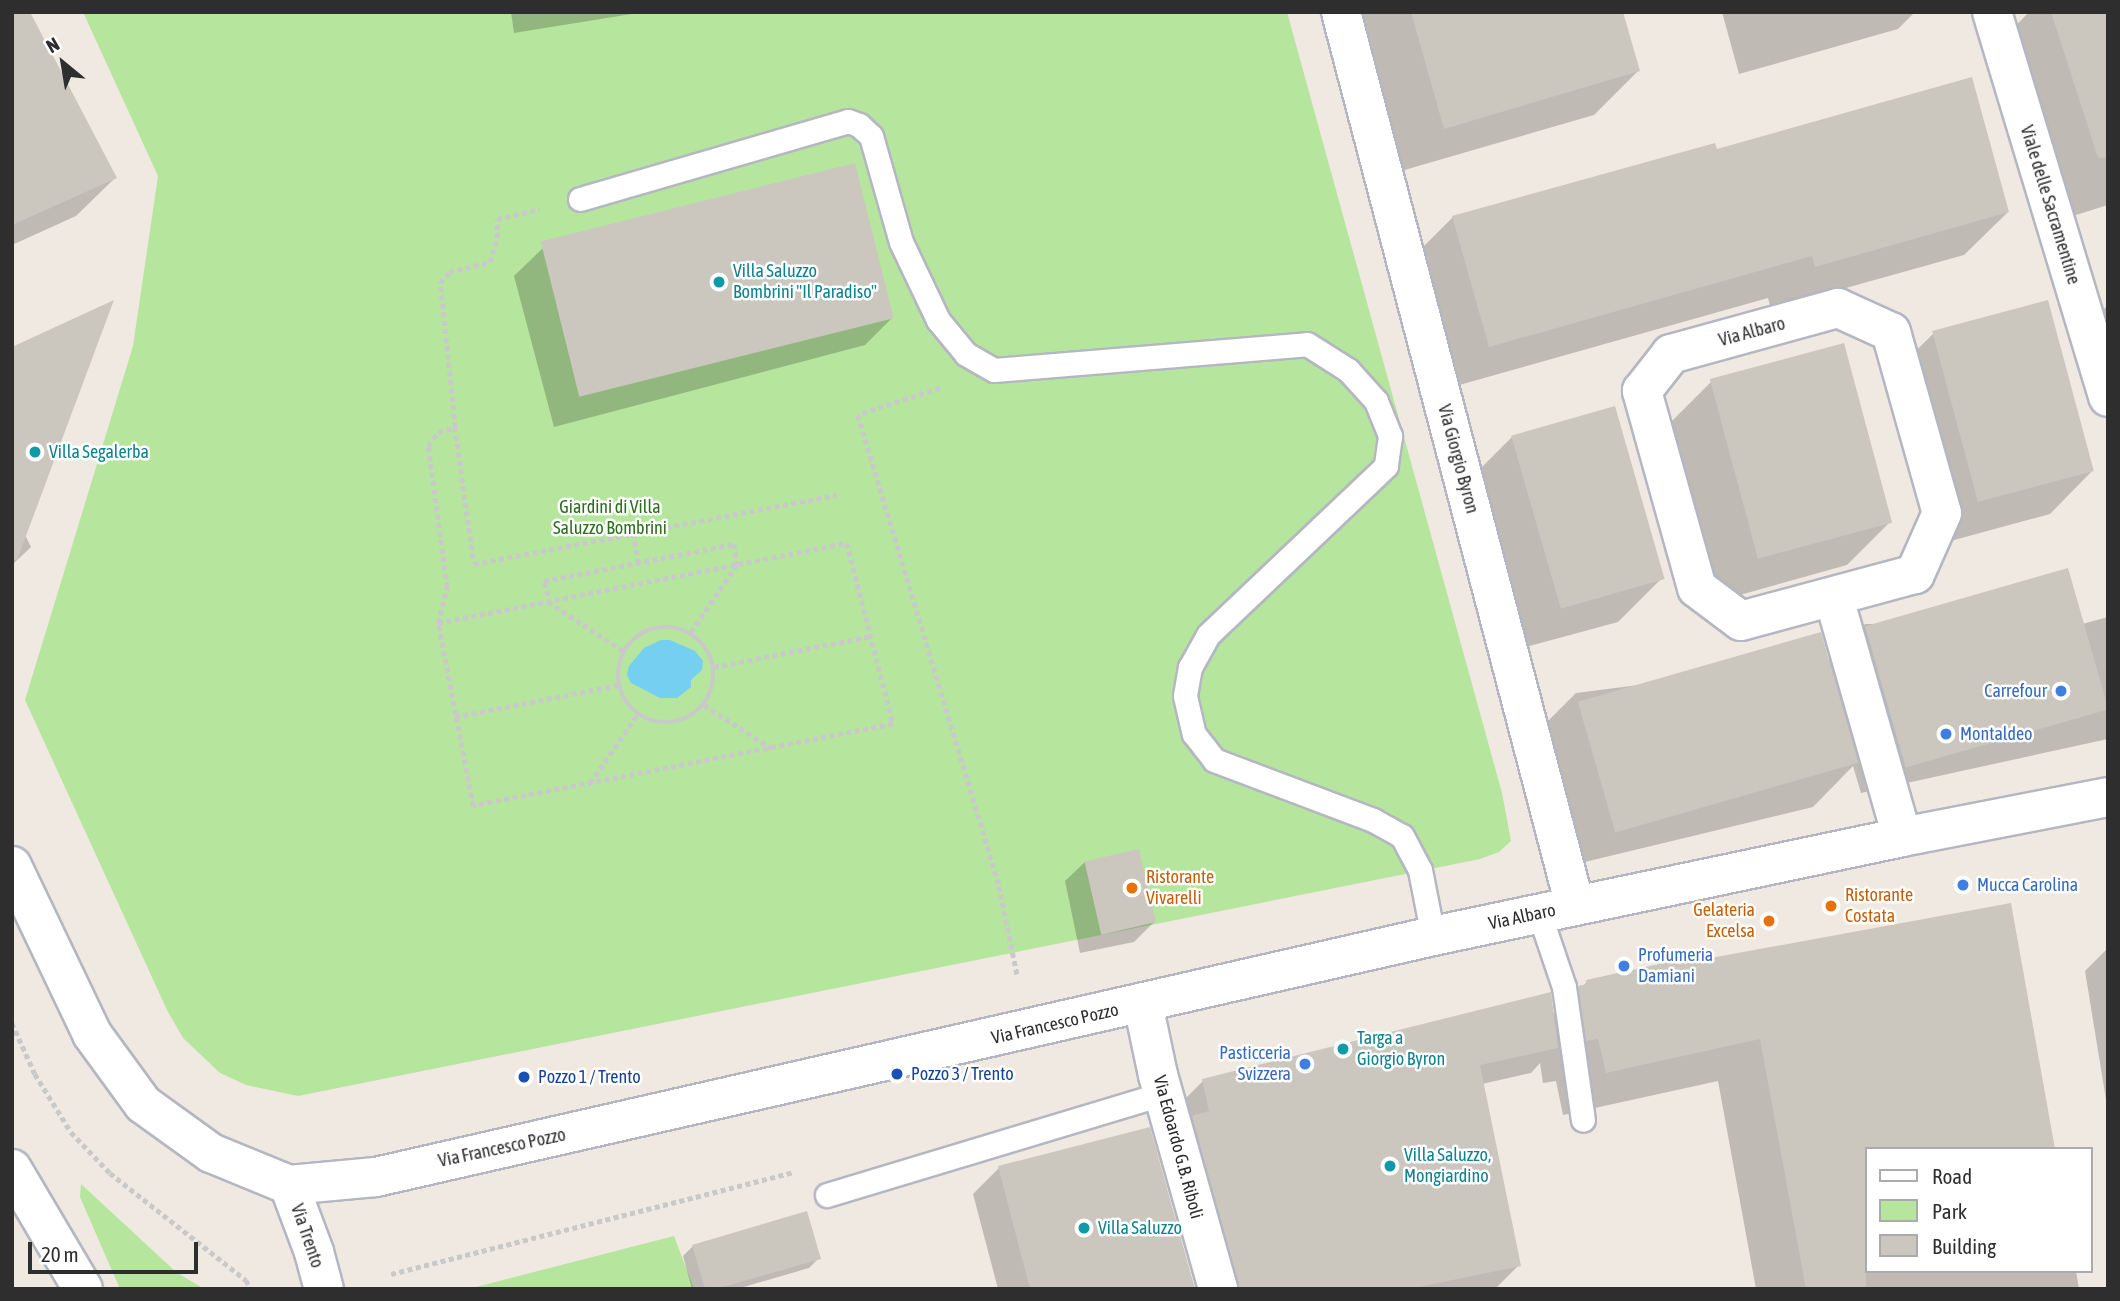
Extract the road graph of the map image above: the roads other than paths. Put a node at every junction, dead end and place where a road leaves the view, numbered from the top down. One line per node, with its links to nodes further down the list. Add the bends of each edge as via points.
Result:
1 (1341, 12): 9 (street, Via Giorgio Byron)
2 (1992, 12): 4 (street, Viale delle Sacramentine)
3 (580, 199): 10 (lane, via 848,121 871,136 901,242 938,320 966,355 994,370 1307,344 1348,370 1376,401 1390,436 1386,466 1208,635 1191,667 1185,696 1194,734 1214,760 1373,820 1402,836 1420,870)
4 (2108, 397)
5 (1835, 598): 5 (street, Via Albaro, via 1741,621 1697,588 1642,391 1671,354 1838,308 1891,332 1942,513 1915,574); 7 (street)
6 (2108, 797): 7 (street, Via Albaro)
7 (1902, 837): 9 (street, Via Albaro)
8 (12, 866): 15 (street, Via Francesco Pozzo, via 92,1034 143,1104 211,1153)
9 (1557, 909): 10 (street, Via Albaro); 13 (lane)
10 (1433, 936): 11 (street, Via Albaro)
11 (1143, 1004): 12 (street, Via Edoardo G.B. Riboli); 15 (street, Via Francesco Pozzo, via 376,1177)
12 (1164, 1093): 16 (lane); 19 (street, Via Edoardo G.B. Riboli)
13 (1584, 1120)
14 (12, 1169): 17 (street)
15 (289, 1185): 18 (street, Via Trento)
16 (827, 1195)
17 (83, 1289)
18 (324, 1289)
19 (1218, 1289)

